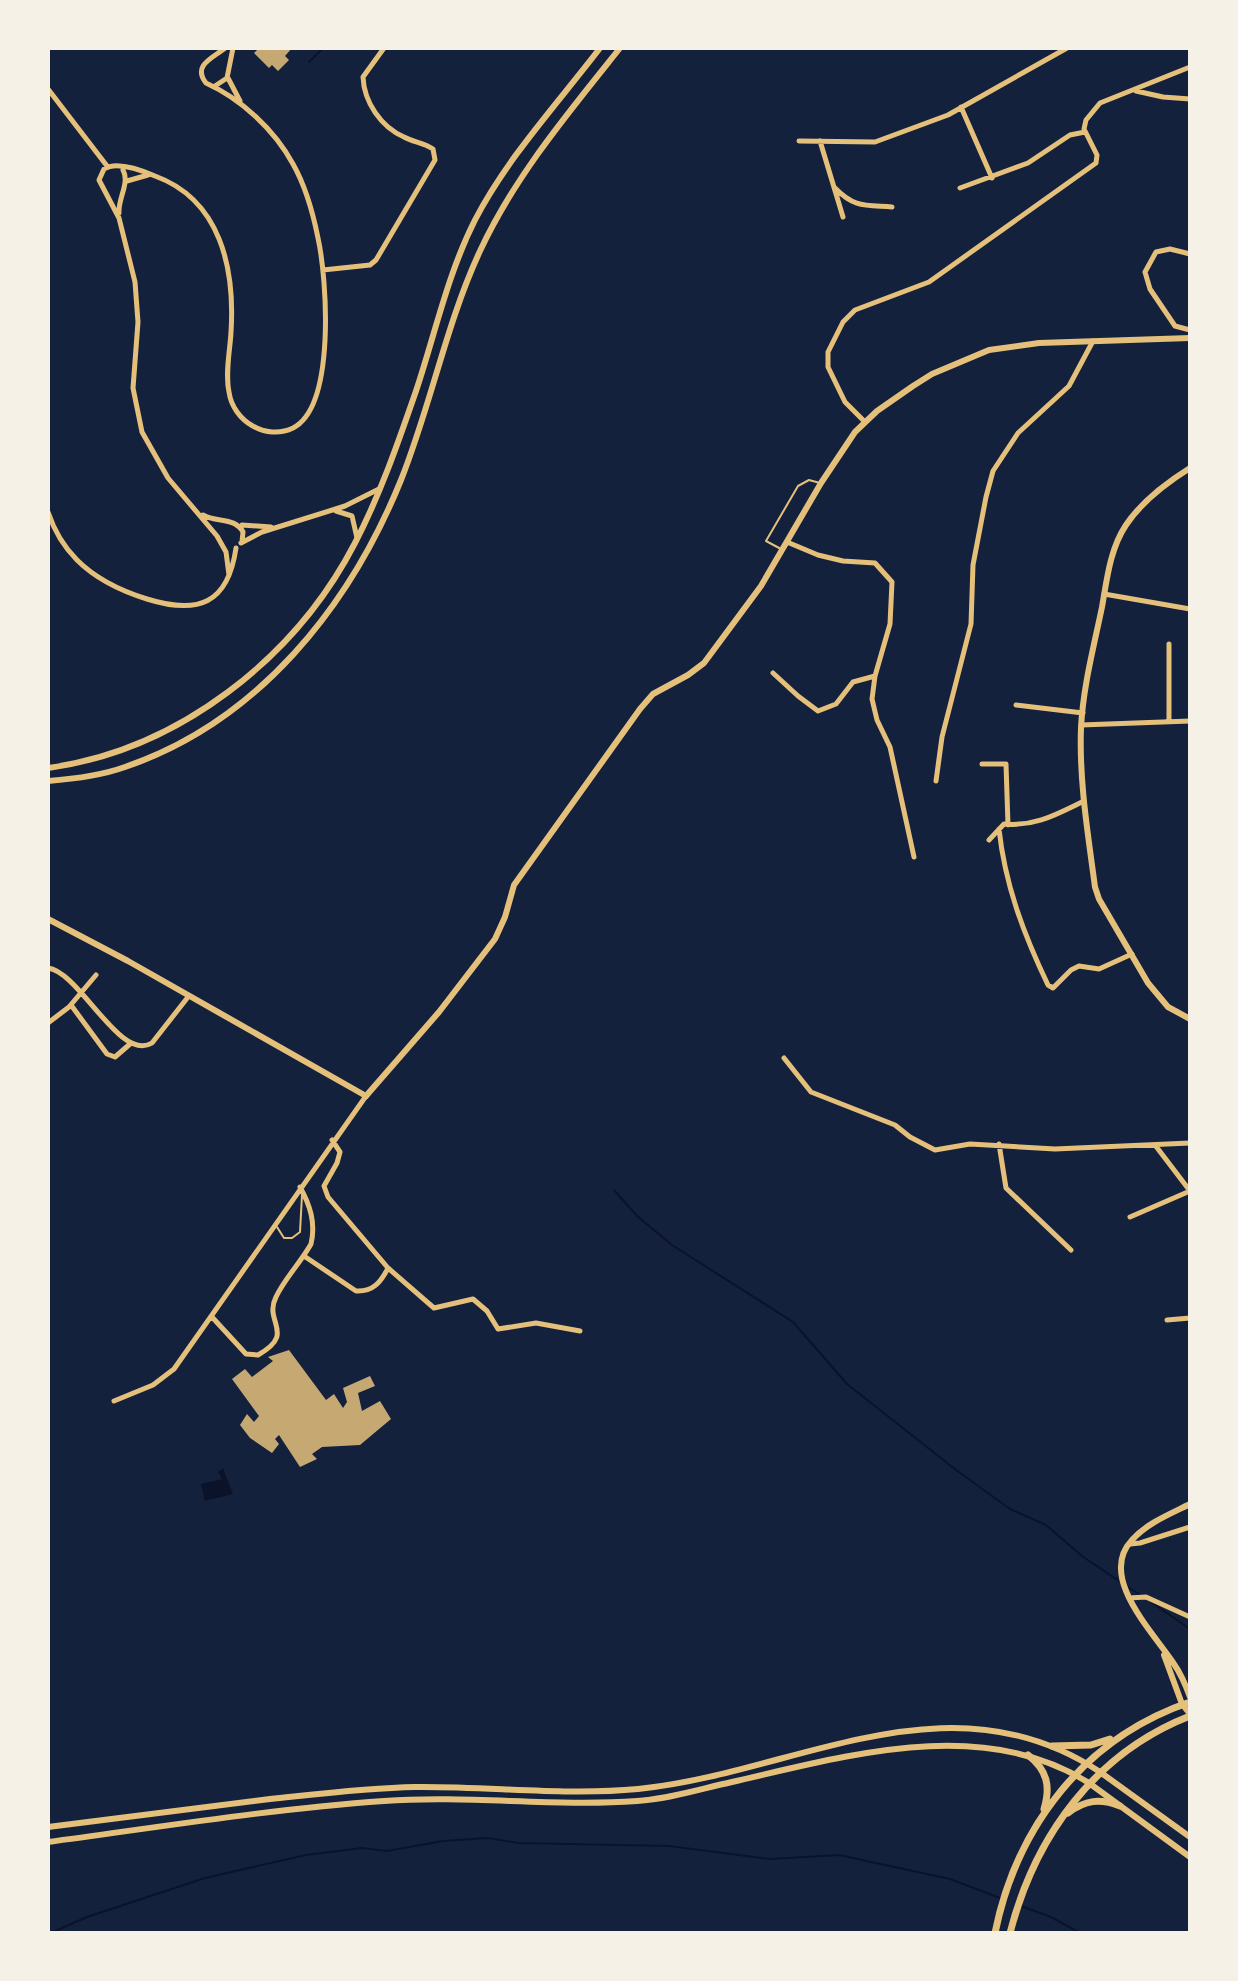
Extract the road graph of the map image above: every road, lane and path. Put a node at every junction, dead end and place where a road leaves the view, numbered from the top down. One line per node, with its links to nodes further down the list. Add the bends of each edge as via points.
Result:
1 (225, 48): 7 (street)
2 (233, 48): 9 (street)
3 (384, 48): 32 (street, via 363,77 369,101 388,129 433,149 435,160 376,260)
4 (600, 48): 39 (main road, via 476,219)
5 (620, 48): 65 (main road, via 535,155 495,221 462,298 395,493 350,580 318,627 259,688 177,744 124,767)
6 (1067, 48): 16 (street)
7 (213, 58): 9 (street); 11 (street, via 201,73)
8 (1190, 67): 13 (street)
9 (228, 68): 10 (street)
10 (227, 76): 11 (street); 15 (street)
11 (214, 86): 15 (street)
12 (48, 89): 20 (street)
13 (1134, 90): 14 (street); 17 (street, via 1100,103 1086,120)
14 (1190, 99)
15 (243, 105): 32 (street, via 279,142 296,169 315,222)
16 (961, 107): 19 (street, via 875,142); 23 (street)
17 (1085, 132): 23 (street); 36 (street, via 1096,163 929,282 855,310 843,322 828,352 828,367 845,402)
18 (799, 141): 19 (street)
19 (820, 141): 25 (street)
20 (107, 166): 21 (street); 27 (street, via 99,180)
21 (122, 169): 22 (street); 24 (street)
22 (153, 175): 24 (street); 32 (street, via 195,199 224,247 231,284 229,393 234,408 254,427 280,432 304,420 313,408 323,353)
23 (992, 178): 26 (street)
24 (125, 184): 27 (street, via 114,192); 30 (street)
25 (834, 187): 28 (street, via 849,202); 29 (street)
26 (960, 188)
27 (106, 190): 30 (street)
28 (892, 207)
29 (843, 217)
30 (119, 218): 40 (street, via 138,306 133,383 137,417 157,462)
31 (1190, 254): 33 (street, via 1156,252 1145,272 1175,326)
32 (323, 270)
33 (1190, 330)
34 (1190, 338): 35 (main road)
35 (1093, 341): 36 (main road, via 989,350 932,374); 66 (street, via 1069,386 1018,433 993,471 973,565 971,624)
36 (865, 422): 38 (main road)
37 (1190, 468): 53 (main road, via 1157,491 1126,525 1117,540)
38 (821, 483): 48 (main road); 51 (lane, via 800,483 766,541)
39 (379, 489): 41 (street); 47 (main road)
40 (195, 510): 43 (street); 46 (street)
41 (331, 511): 45 (street); 47 (street, via 352,516)
42 (48, 512): 52 (street, via 79,563 101,580 143,598 195,606 212,598)
43 (224, 523): 44 (street); 46 (street)
44 (239, 525): 45 (street); 49 (street, via 244,536)
45 (280, 526): 49 (street)
46 (217, 536): 50 (street)
47 (357, 538): 64 (main road, via 313,608 257,669 230,690 141,742)
48 (787, 542): 51 (main road); 57 (street, via 843,561 875,563 892,582 890,624)
49 (238, 545): 50 (street); 52 (street)
50 (223, 547): 52 (street)
51 (782, 550): 83 (main road, via 704,663 653,694 621,733 514,885 495,939)
52 (229, 575)
53 (1104, 594): 54 (street); 59 (main road)
54 (1190, 609)
55 (1169, 644): 60 (street)
56 (773, 673): 57 (street, via 818,711 836,704 853,682)
57 (875, 676): 71 (street, via 872,699 890,747)
58 (1016, 705): 59 (street)
59 (1083, 713): 62 (main road)
60 (1169, 721): 61 (street); 62 (street)
61 (1190, 721)
62 (1081, 725): 67 (main road)
63 (982, 764): 68 (street, via 1006,764)
64 (48, 768)
65 (48, 781)
66 (936, 781)
67 (1084, 801): 68 (street, via 1047,820); 73 (main road, via 1095,887)
68 (1008, 825): 69 (street)
69 (999, 829): 70 (street); 73 (street, via 1009,890 1048,985 1053,988 1079,966 1099,969)
70 (989, 840)
71 (914, 857)
72 (48, 919): 77 (main road)
73 (1132, 954): 79 (main road, via 1168,1007)
74 (48, 968): 76 (street)
75 (96, 975): 76 (street)
76 (81, 993): 78 (street); 81 (street)
77 (188, 997): 81 (street, via 152,1043); 83 (main road)
78 (71, 1005): 80 (street); 81 (street, via 107,1054 115,1057)
79 (1190, 1019)
80 (48, 1023)
81 (130, 1044)
82 (784, 1058): 86 (street, via 811,1092 895,1125 927,1148)
83 (366, 1096): 84 (street)
84 (332, 1140): 88 (street); 94 (street, via 340,1152 324,1186 328,1197)
85 (1190, 1143): 87 (street)
86 (999, 1144): 87 (street, via 1055,1149); 92 (street, via 1006,1188)
87 (1155, 1145): 89 (street)
88 (301, 1189): 91 (street); 91 (lane, via 303,1225 298,1236 284,1238); 93 (street, via 313,1222)
89 (1190, 1191): 90 (street)
90 (1130, 1217)
91 (276, 1222): 95 (street)
92 (1071, 1250)
93 (304, 1256): 94 (street, via 356,1291 375,1286); 95 (street, via 272,1305 279,1333 268,1350 246,1354)
94 (388, 1268): 98 (street, via 434,1308 473,1299 498,1329 536,1323)
95 (212, 1317): 99 (street, via 165,1377)
96 (1190, 1318): 97 (street)
97 (1167, 1320)
98 (580, 1331)
99 (114, 1401)
100 (1190, 1504): 102 (main road)
101 (1190, 1527): 102 (street)
102 (1128, 1544): 103 (main road, via 1121,1572)
103 (1129, 1598): 104 (street, via 1146,1597); 105 (main road, via 1162,1647)
104 (1190, 1617)
105 (1187, 1701): 106 (main road); 107 (main road)
106 (1190, 1715): 111 (main road, via 1134,1744)
107 (1119, 1735): 108 (main road, via 1091,1745); 110 (main road)
108 (1052, 1746): 110 (main road); 117 (main road, via 987,1729 916,1728 640,1789 371,1789)
109 (1028, 1755): 112 (main road); 115 (main road, via 1047,1779); 119 (main road, via 987,1747 931,1746 828,1761 641,1801 383,1801)
110 (1087, 1763): 111 (main road); 112 (main road)
111 (1100, 1772): 113 (main road); 118 (main road)
112 (1076, 1775): 113 (main road); 115 (main road)
113 (1089, 1783): 114 (main road); 116 (main road)
114 (1120, 1806): 116 (main road, via 1091,1801); 120 (main road)
115 (1041, 1818): 122 (main road, via 1018,1856)
116 (1060, 1819): 121 (main road, via 1037,1858)
117 (48, 1827)
118 (1190, 1837)
119 (48, 1842)
120 (1190, 1857)
121 (1011, 1929)
122 (995, 1933)

